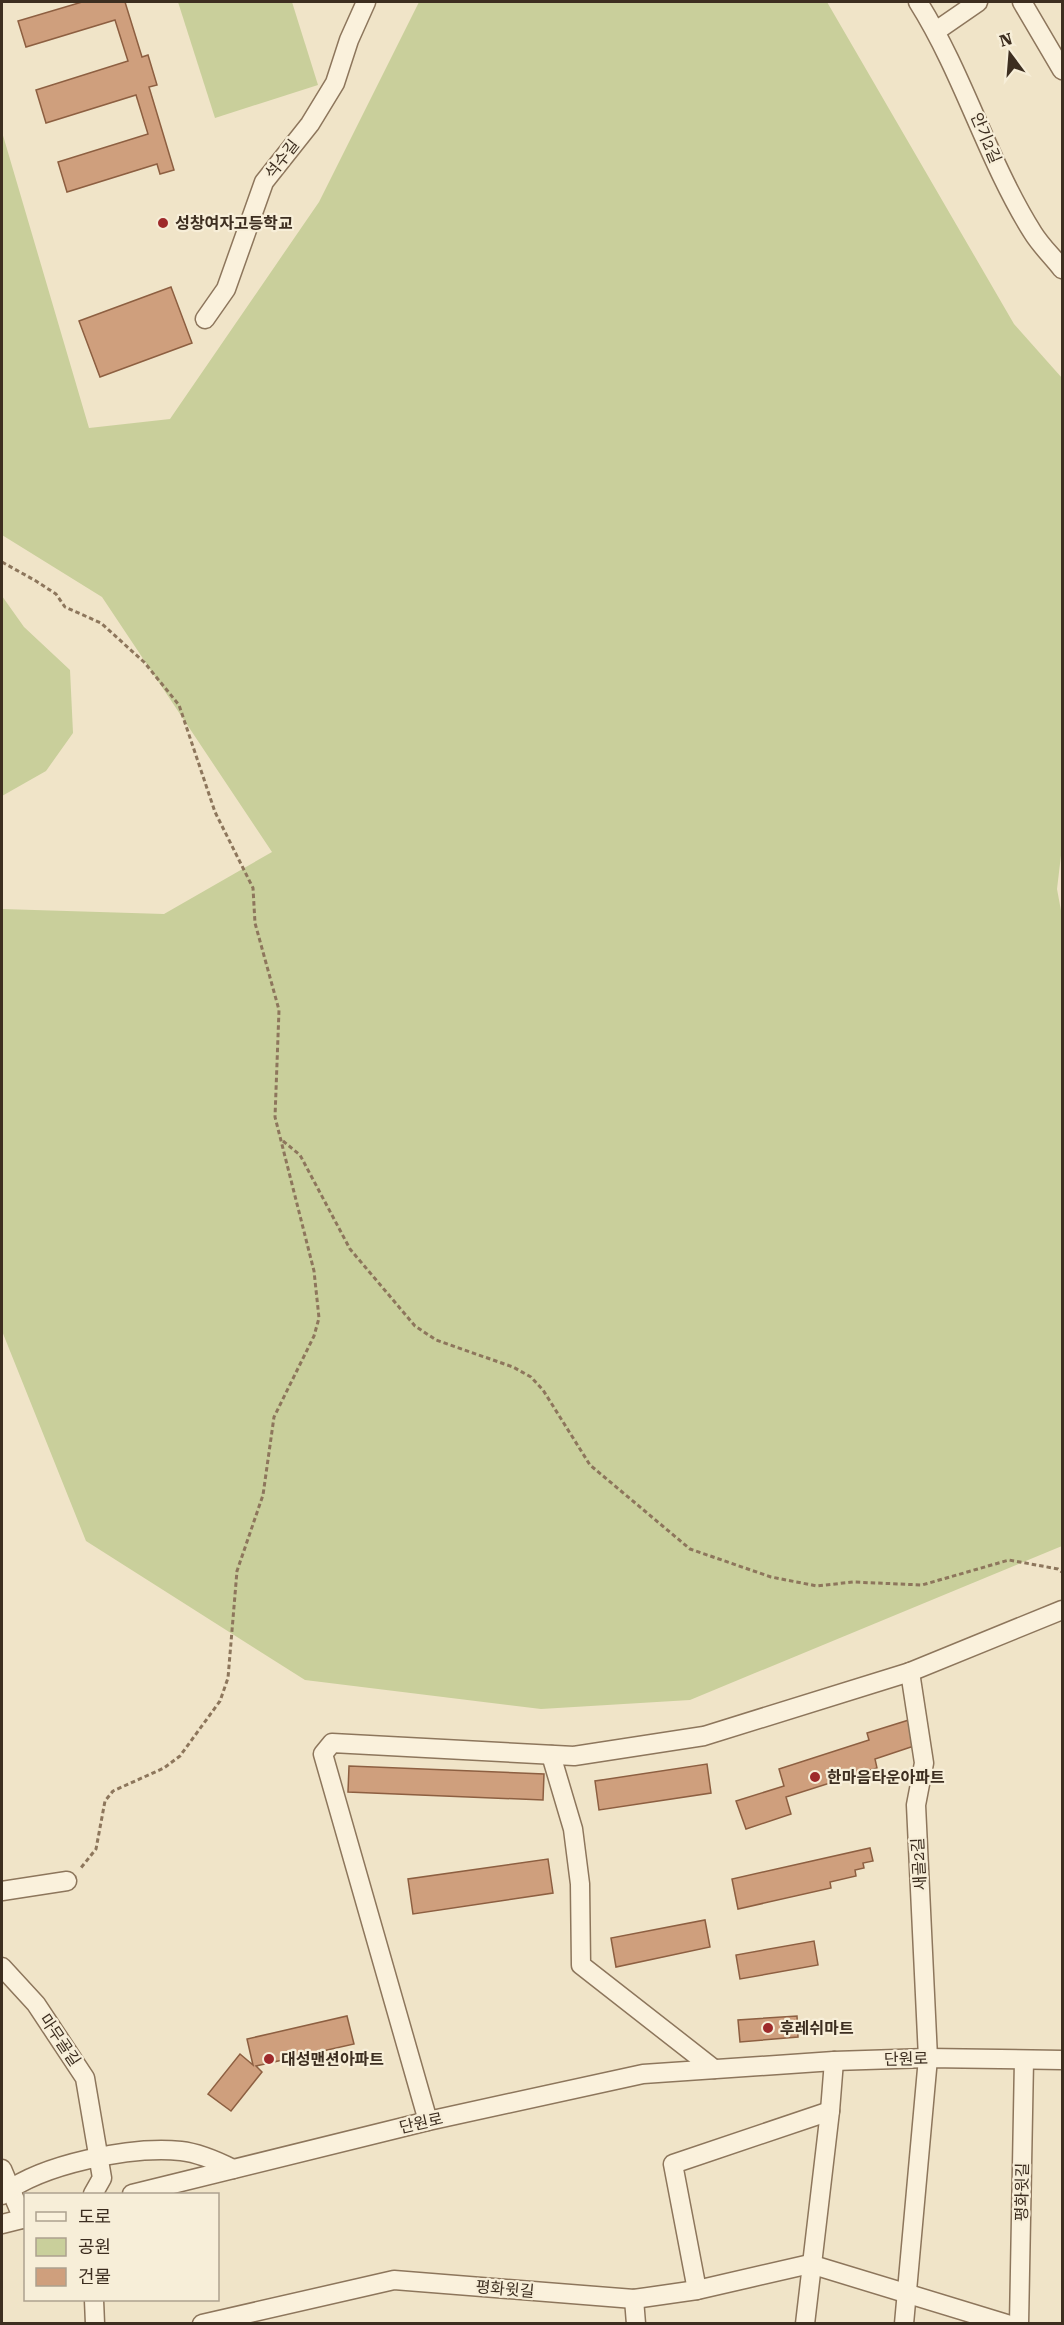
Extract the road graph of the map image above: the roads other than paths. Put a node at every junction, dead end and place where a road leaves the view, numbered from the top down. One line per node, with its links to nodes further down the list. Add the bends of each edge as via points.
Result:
1 (366, 2): 8 (street, 석수길, via 335,83 310,124 264,182 226,289)
2 (918, 2): 5 (street, 안기2길)
3 (978, 2): 5 (street)
4 (1022, 2): 6 (street)
5 (936, 31): 7 (street, 안기2길, via 1005,183 1034,235)
6 (1062, 70)
7 (1062, 268)
8 (205, 319)
9 (1062, 1610): 10 (street)
10 (910, 1672): 11 (street, via 704,1736 574,1756); 15 (street, 새골2길, via 924,1762 916,1805)
11 (551, 1755): 19 (street, via 573,1829 580,1884 581,1965); 21 (street, via 332,1743 323,1754)
12 (67, 1881): 13 (street)
13 (2, 1891)
14 (2, 1966): 22 (street, 마무골길, via 36,2004 85,2078)
15 (928, 2058): 16 (street, 단원로); 18 (street, 단원로); 32 (street)
16 (1024, 2060): 17 (street, 단원로); 41 (street, 평화윗길)
17 (1062, 2060)
18 (834, 2061): 19 (street, 단원로); 20 (street)
19 (714, 2069): 21 (street, 단원로, via 643,2074)
20 (830, 2111): 30 (street); 31 (street, via 674,2164)
21 (428, 2121): 24 (street, 단원로)
22 (99, 2157): 24 (street, via 182,2151); 25 (street, via 38,2174); 26 (street, 마무골길, via 102,2178)
23 (2, 2169): 25 (street)
24 (233, 2169): 27 (street, 단원로)
25 (6, 2191): 28 (street)
26 (94, 2193)
27 (136, 2193)
28 (24, 2219): 29 (street)
29 (2, 2224)
30 (810, 2265): 31 (street, 평화윗길); 32 (street, 평화윗길); 38 (street)
31 (697, 2290): 33 (street, 평화윗길)
32 (906, 2294): 39 (street); 40 (street, 평화윗길)
33 (634, 2299): 36 (street, 평화윗길, via 394,2280); 37 (street)
34 (93, 2301): 35 (street)
35 (96, 2324)
36 (202, 2324)
37 (636, 2324)
38 (805, 2324)
39 (904, 2324)
40 (1007, 2324)
41 (1019, 2324)

